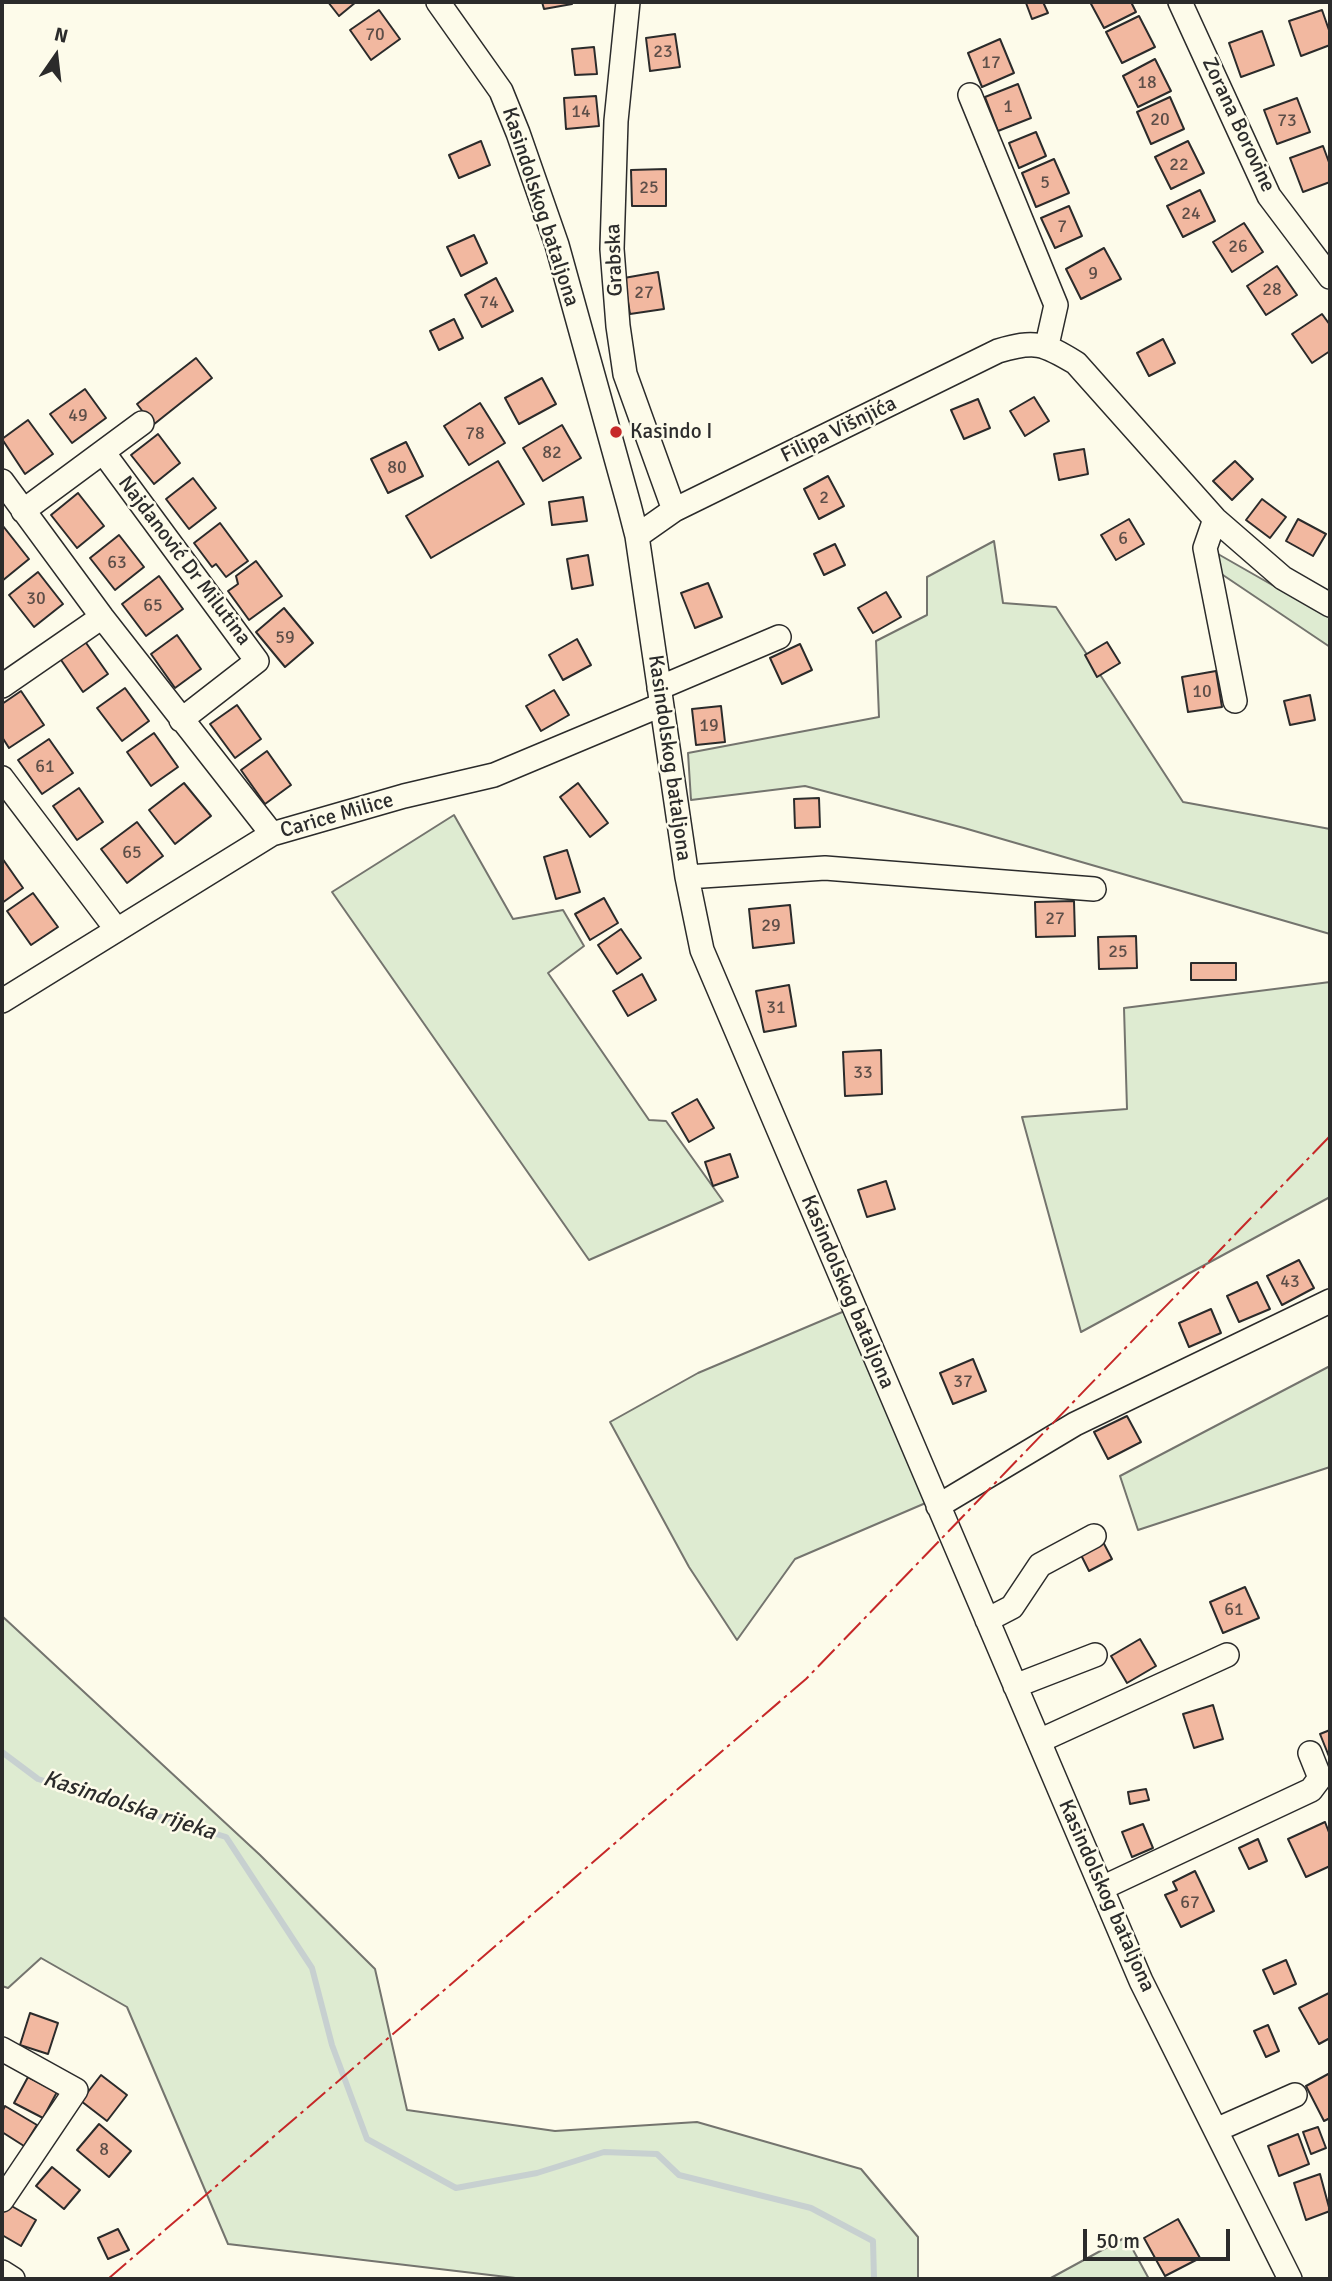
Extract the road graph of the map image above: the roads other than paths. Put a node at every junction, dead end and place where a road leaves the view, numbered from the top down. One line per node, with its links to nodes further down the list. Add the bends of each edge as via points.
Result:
1 (438, 2): 13 (street, Kasindolskog bataljona, via 501,90 518,133 556,245)
2 (628, 2): 10 (street, Grabska, via 616,121 612,248 618,326 625,374)
3 (1180, 2): 5 (street, Zorana Borovine, via 1269,196)
4 (970, 95): 6 (street, via 1056,305)
5 (1330, 276)
6 (1047, 345): 10 (street, Filipa Višnjića, via 1027,343 998,352); 12 (street, via 1076,363)
7 (142, 423): 8 (street)
8 (103, 452): 11 (street); 20 (street, Najdanović Dr Milutina, via 257,661)
9 (2, 481): 11 (street)
10 (674, 510): 13 (street, Filipa Višnjića)
11 (23, 511): 15 (street)
12 (1215, 519): 14 (street, via 1283,578); 19 (street, via 1205,548)
13 (637, 536): 18 (street, Kasindolskog bataljona)
14 (1330, 605)
15 (102, 617): 17 (street); 20 (street)
16 (779, 637): 18 (street, Carice Milice)
17 (2, 686)
18 (660, 696): 22 (street, Carice Milice, via 494,775); 23 (street, Kasindolskog bataljona)
19 (1235, 701)
20 (181, 720): 22 (street)
21 (2, 778): 25 (street)
22 (272, 834): 25 (street, Carice Milice)
23 (687, 877): 24 (street, via 825,868); 28 (street, Kasindolskog bataljona, via 702,950)
24 (1094, 889)
25 (117, 930): 26 (street, Carice Milice)
26 (2, 1000)
27 (1330, 1301): 28 (street, via 1075,1424)
28 (938, 1506): 30 (street, Kasindolskog bataljona)
29 (1094, 1536): 30 (street, via 1040,1566 1012,1607)
30 (987, 1620): 33 (street, Kasindolskog bataljona)
31 (1096, 1655): 33 (street)
32 (1227, 1655): 34 (street)
33 (1015, 1686): 34 (street, Kasindolskog bataljona)
34 (1039, 1741): 36 (street, Kasindolskog bataljona)
35 (1310, 1753): 36 (street, via 1320,1779 1311,1790)
36 (1102, 1888): 39 (street, Kasindolskog bataljona, via 1141,1981)
37 (2, 2049): 40 (street, via 76,2090)
38 (1296, 2095): 39 (street)
39 (1216, 2130): 43 (street, Kasindolskog bataljona)
40 (2, 2200)
41 (2, 2272): 42 (street)
42 (13, 2279)
43 (1290, 2279)

